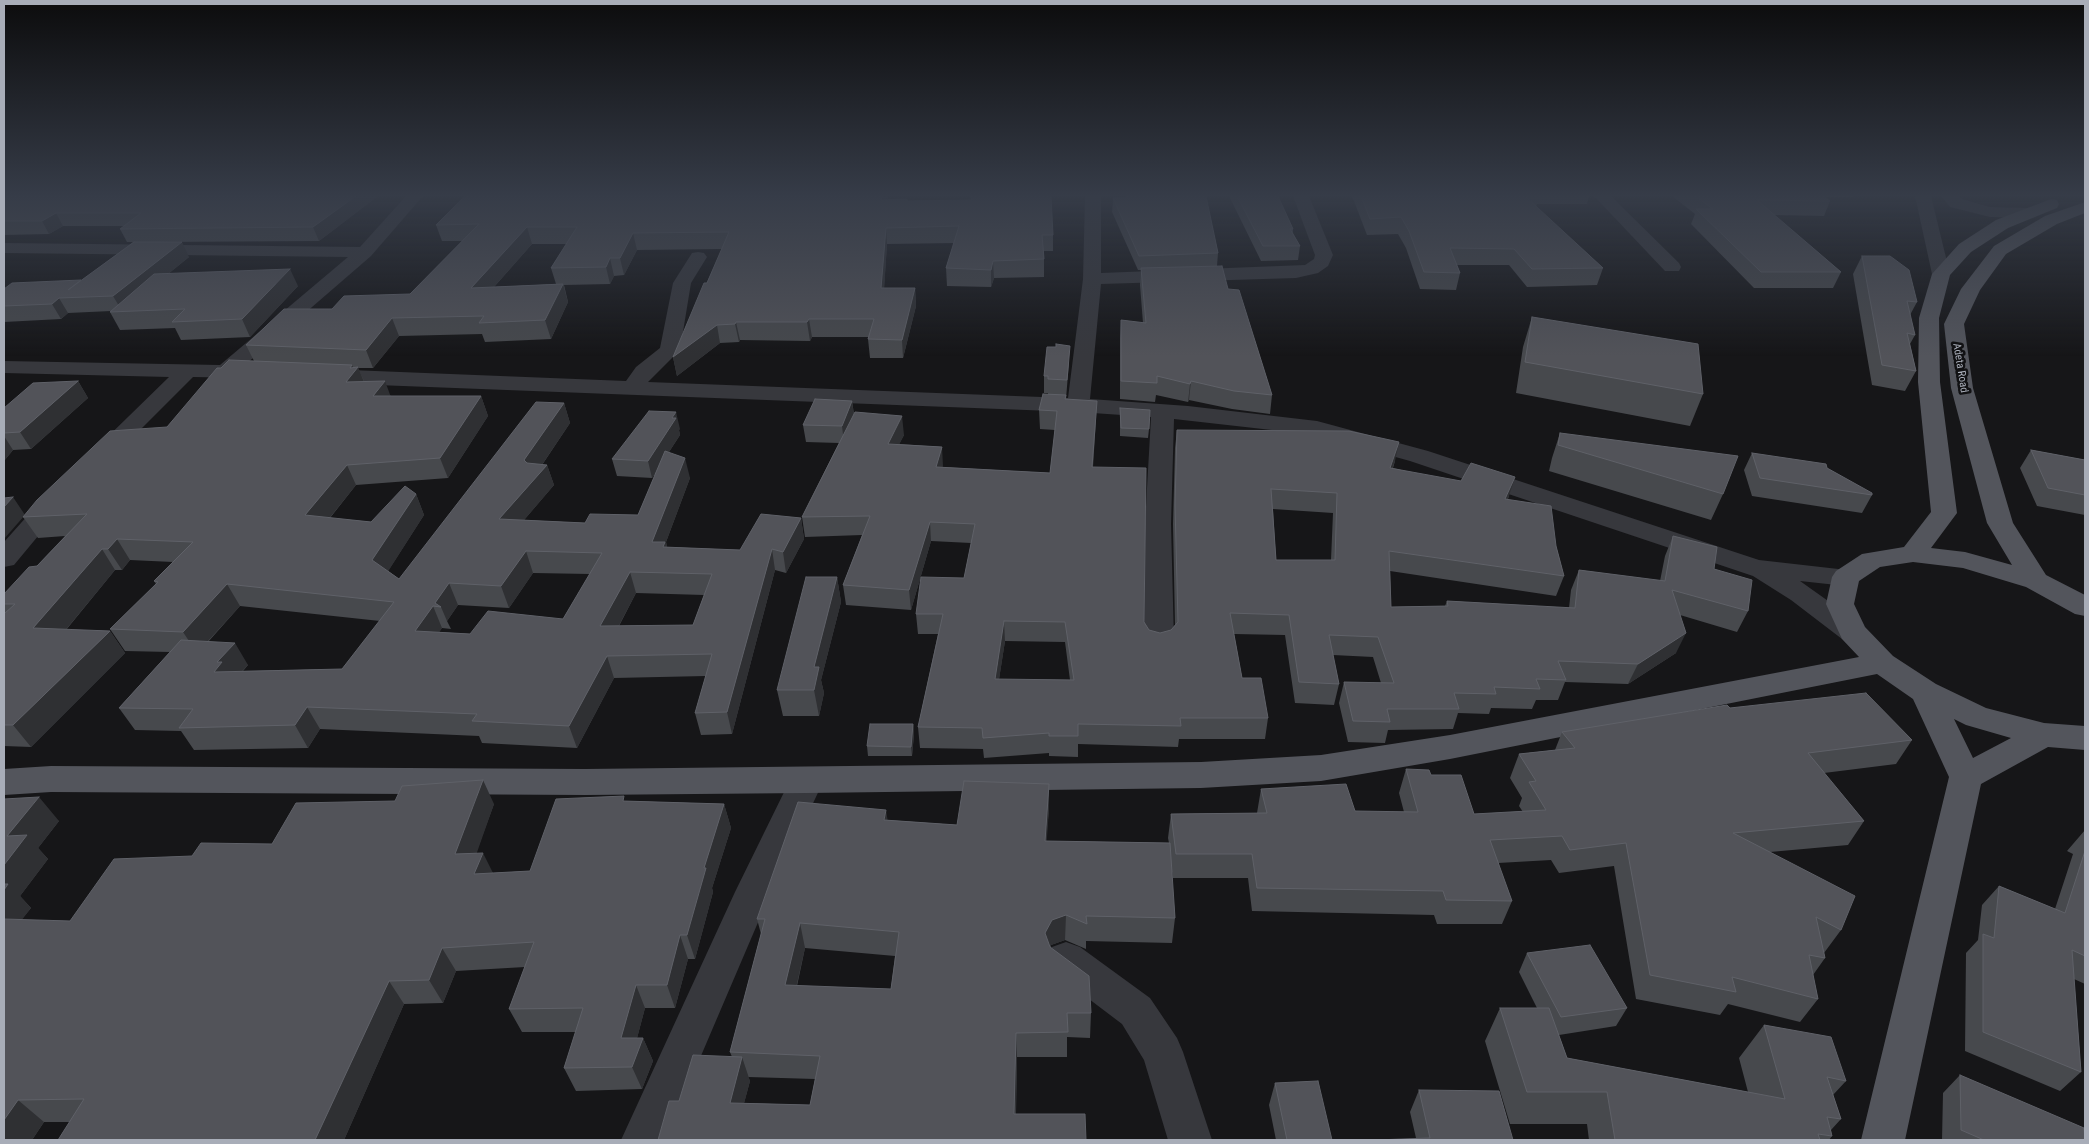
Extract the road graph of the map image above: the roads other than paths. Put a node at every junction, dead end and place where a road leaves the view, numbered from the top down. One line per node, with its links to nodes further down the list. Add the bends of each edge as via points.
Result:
1 (129, 249): 9 (street)
2 (367, 249): 9 (street)
3 (1092, 249): 13 (street)
4 (1322, 249): 13 (street, via 1322,262 1312,269 1296,272)
5 (1655, 249): 11 (street)
6 (1935, 249): 12 (street)
7 (1964, 249): 12 (main road)
8 (2001, 249): 26 (main road, Adeta Road, via 1970,289 1954,324 1962,388 2000,523)
9 (365, 252): 16 (street)
10 (698, 257): 19 (street, via 682,283 670,350 644,372)
11 (1672, 267)
12 (1941, 274): 22 (main road, via 1929,318 1928,382 1944,513)
13 (1092, 279): 20 (street)
14 (4, 367): 15 (street)
15 (189, 370): 16 (street); 23 (street, via 41,514)
16 (226, 371): 17 (street)
17 (275, 373)
18 (304, 374): 19 (street)
19 (632, 388): 20 (street)
20 (1078, 405): 21 (street)
21 (1163, 411): 24 (street, via 1317,428 1419,456); 29 (street, via 1158,524)
22 (1913, 554): 25 (main road, via 1872,560); 26 (main road, via 1965,560)
23 (4, 559)
24 (1756, 568): 25 (street); 28 (street, via 1801,594)
25 (1846, 578): 28 (main road, via 1840,604)
26 (2036, 581): 27 (main road)
27 (2085, 607)
28 (1852, 632): 30 (main road)
29 (1159, 642)
30 (1882, 663): 31 (main road); 35 (main road, via 1450,747 1321,768 1201,775)
31 (1925, 692): 32 (main road, via 1977,717); 34 (main road)
32 (2044, 735): 33 (main road); 34 (main road)
33 (2085, 738)
34 (1966, 777): 40 (main road)
35 (807, 780): 36 (main road, via 51,779); 38 (street, via 753,892)
36 (4, 782)
37 (1066, 958): 39 (street, via 1136,1011 1162,1052)
38 (643, 1140)
39 (1190, 1140)
40 (1883, 1140)

